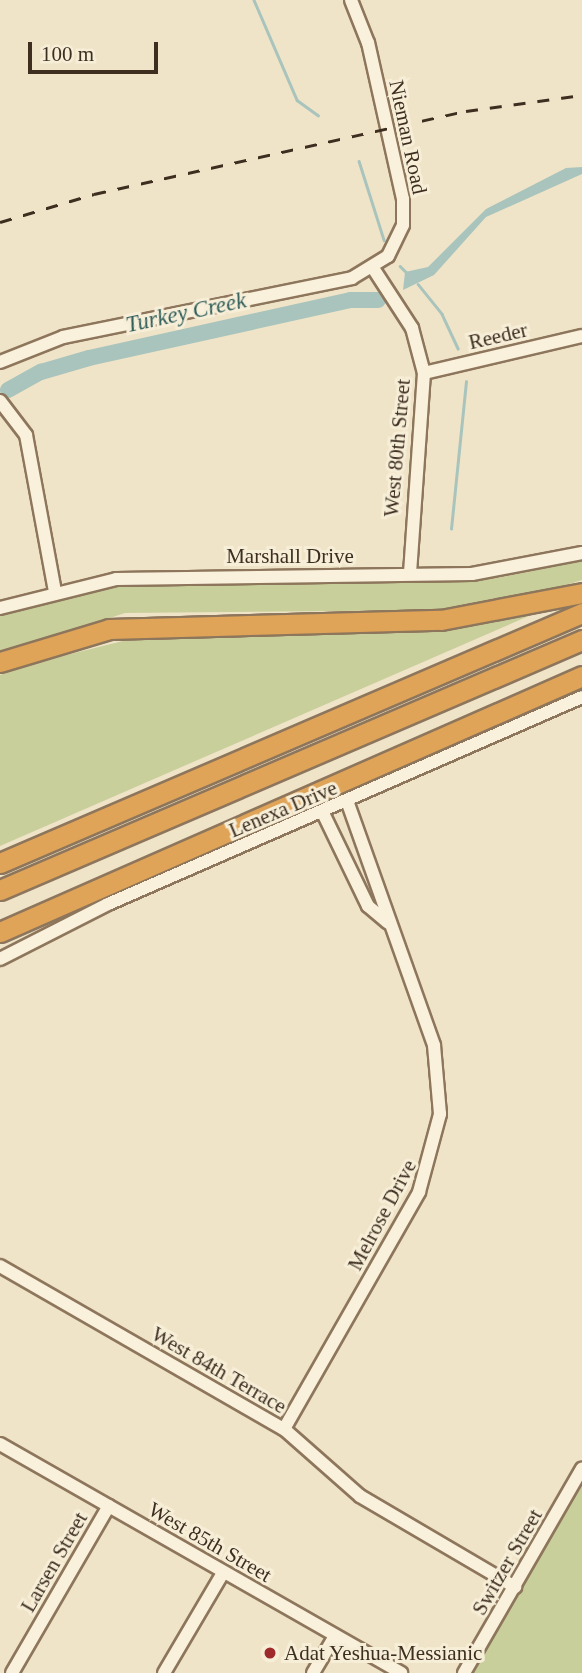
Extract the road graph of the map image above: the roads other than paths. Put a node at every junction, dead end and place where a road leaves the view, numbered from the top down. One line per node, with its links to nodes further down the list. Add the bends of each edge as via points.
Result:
1 (351, 0): 2 (street, Nieman Road, via 368,43 404,211 396,242)
2 (373, 268): 4 (street, Nieman Road, via 352,278 63,337); 5 (street, West 80th Street, via 412,328)
3 (582, 336): 5 (street, Reeder)
4 (0, 362)
5 (424, 373): 8 (street, West 80th Street)
6 (0, 401): 9 (street, via 26,435)
7 (582, 553): 8 (street, Marshall Drive, via 498,572)
8 (410, 575): 9 (street, Marshall Drive, via 152,577)
9 (55, 591): 11 (street, Marshall Drive)
10 (582, 593): 14 (highway, via 441,620 109,629)
11 (0, 608)
12 (582, 613): 19 (highway)
13 (582, 640): 20 (highway)
14 (0, 662)
15 (582, 676): 24 (highway)
16 (582, 697): 17 (street, Lenexa Drive)
17 (348, 803): 18 (street, Lenexa Drive); 23 (street, Melrose Drive, via 386,903)
18 (323, 813): 23 (street, Melrose Drive, via 368,906); 25 (street, Lenexa Drive, via 108,904)
19 (0, 863)
20 (54, 867): 21 (highway); 22 (highway)
21 (0, 890)
22 (0, 900)
23 (388, 923): 27 (street, Melrose Drive, via 435,1045 441,1091 437,1137 419,1192)
24 (0, 932)
25 (0, 959)
26 (0, 1266): 27 (street, West 84th Terrace)
27 (284, 1429): 32 (street, West 84th Terrace, via 360,1496)
28 (0, 1444): 30 (street, West 85th Street)
29 (582, 1469): 32 (street, Switzer Street)
30 (109, 1506): 31 (street, West 85th Street); 34 (street, Larsen Street)
31 (223, 1573): 33 (street, West 85th Street); 35 (street)
32 (515, 1587): 38 (street, Switzer Street)
33 (335, 1636): 36 (street); 37 (street, West 85th Street)
34 (12, 1673)
35 (164, 1673)
36 (313, 1673)
37 (401, 1673)
38 (464, 1673)

